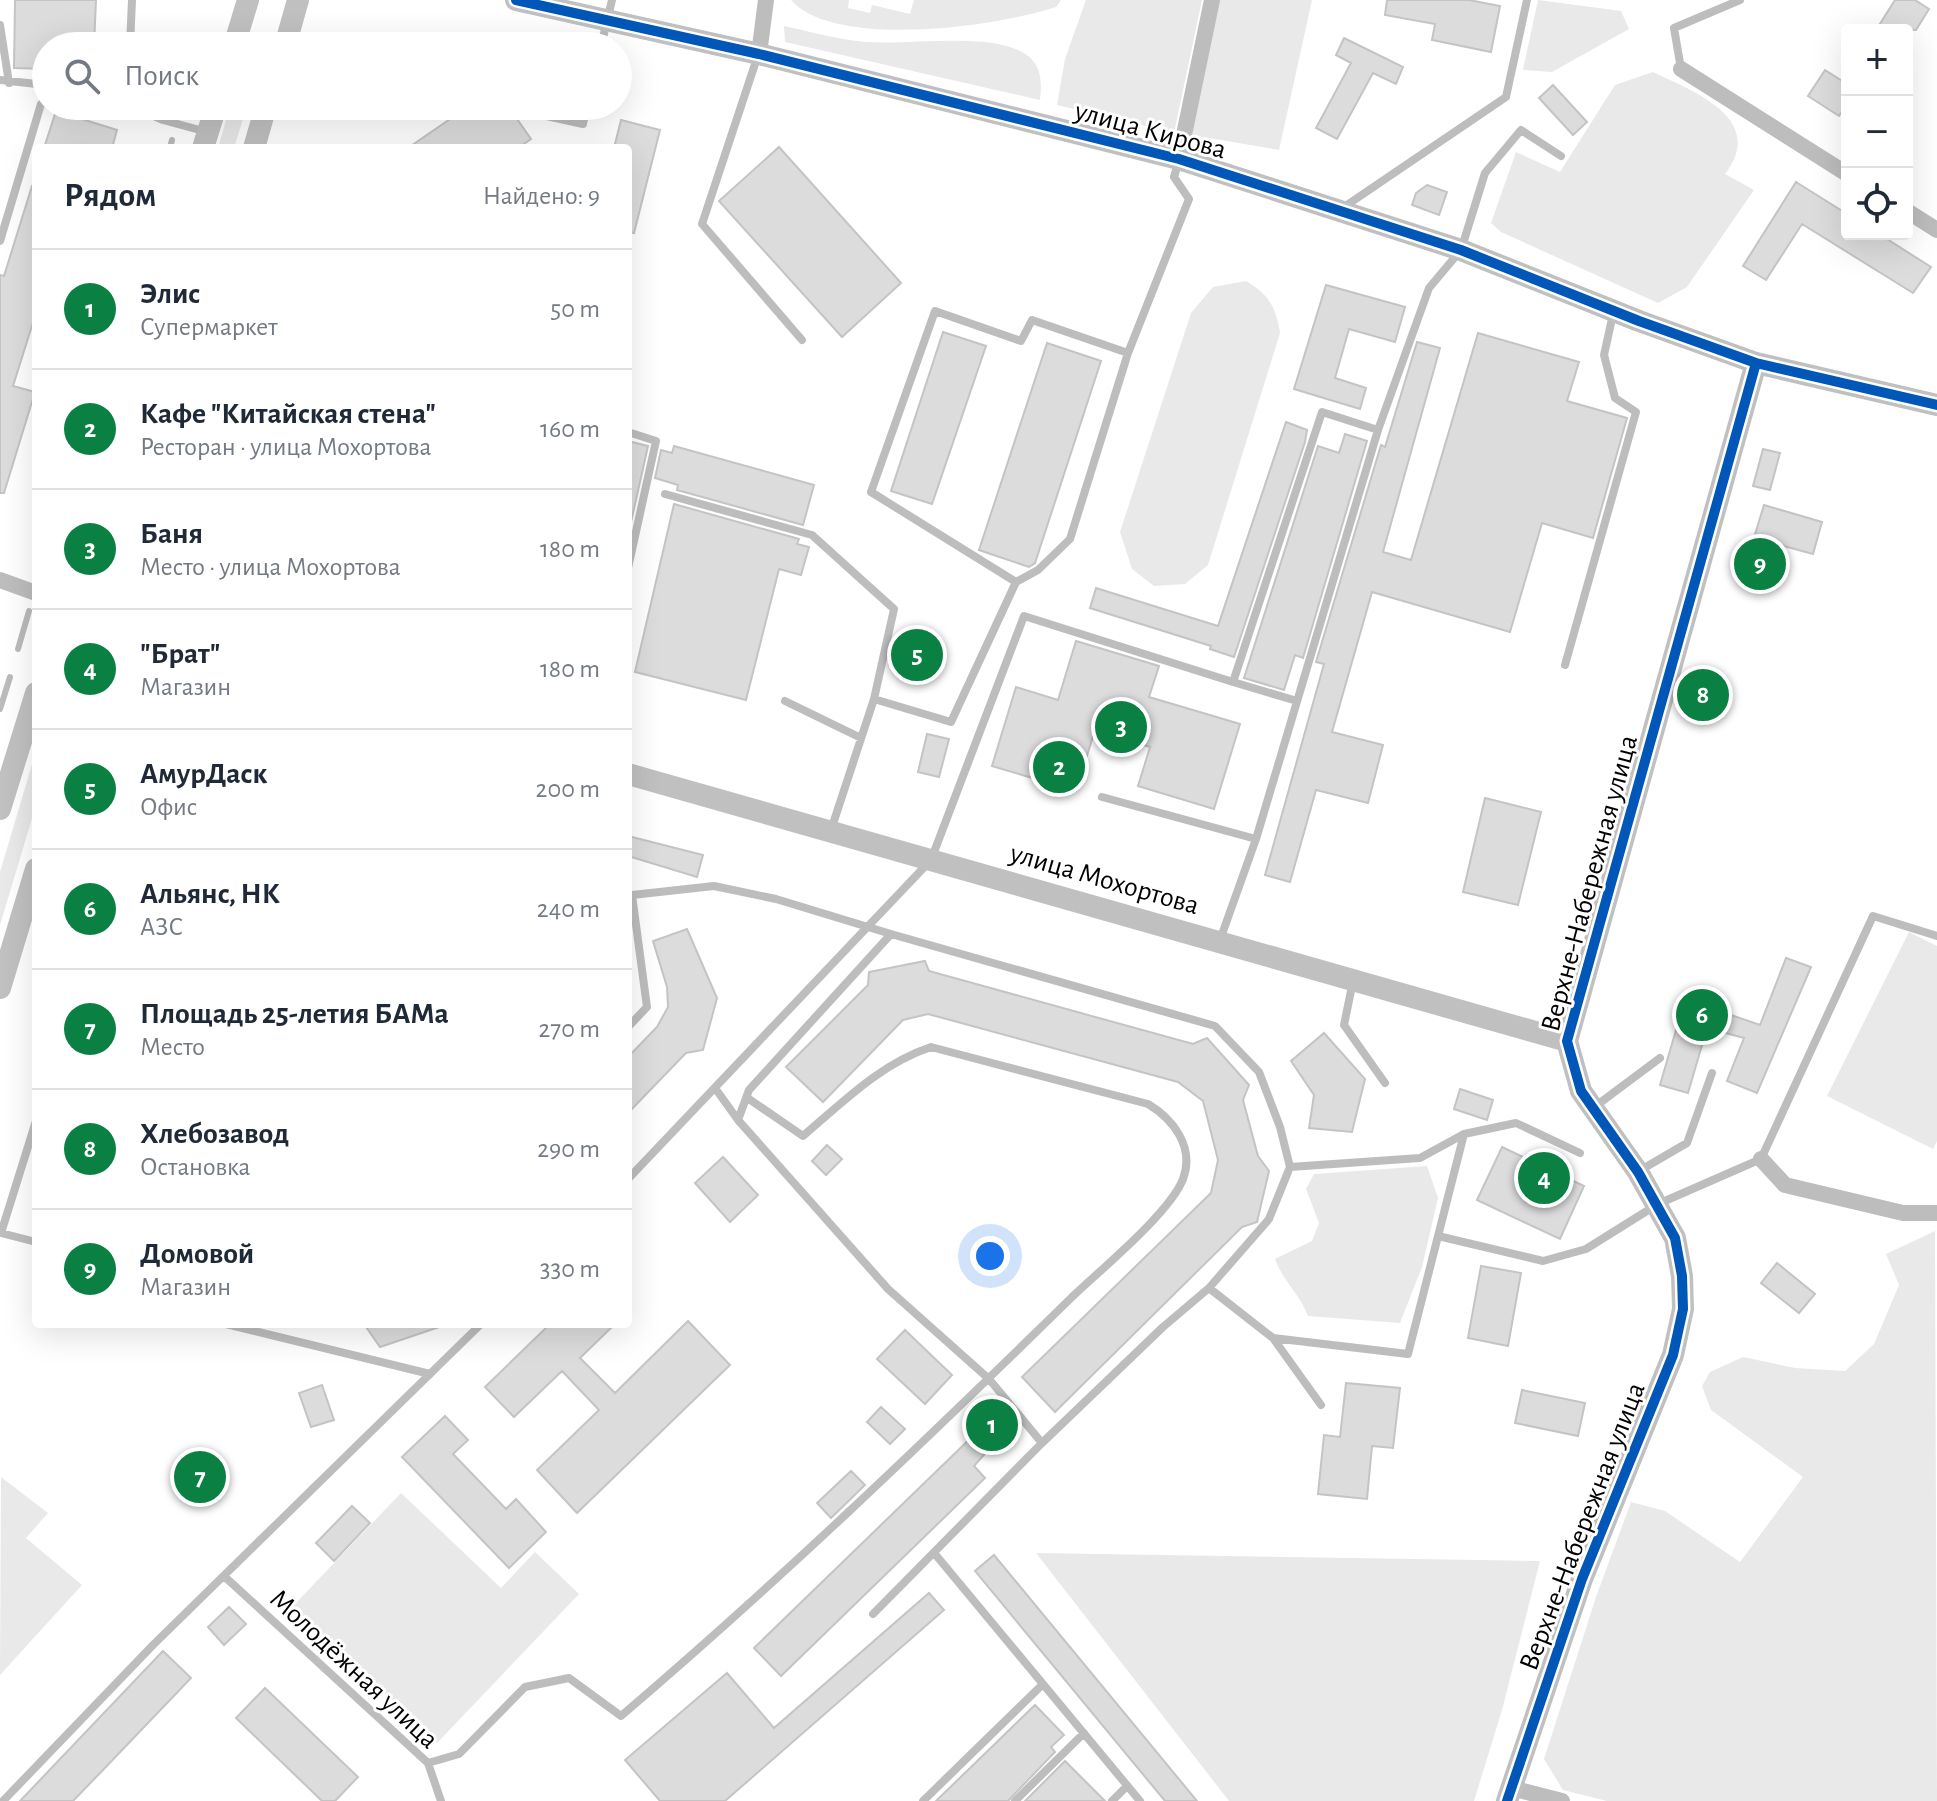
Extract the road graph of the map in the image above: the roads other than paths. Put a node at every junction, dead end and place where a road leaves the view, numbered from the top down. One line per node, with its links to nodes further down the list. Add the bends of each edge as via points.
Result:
1 (132, 0): 11 (lane)
2 (248, 0): 12 (street)
3 (298, 0): 13 (street)
4 (516, 0): 9 (street, улица Кирова)
5 (766, 0): 15 (street)
6 (1212, 0): 28 (street)
7 (1527, 0): 30 (lane, via 1506,97)
8 (1740, 0): 16 (lane, via 1674,28)
9 (610, 9): 14 (lane); 15 (street, улица Кирова)
10 (0, 25): 17 (lane)
11 (131, 32)
12 (238, 32)
13 (289, 32)
14 (604, 32)
15 (759, 54): 28 (street, улица Кирова); 36 (lane, via 702,224)
16 (1681, 69): 29 (street)
17 (5, 82): 18 (lane)
18 (32, 84)
19 (36, 120): 33 (lane)
20 (163, 120): 25 (lane)
21 (211, 120): 25 (street)
22 (262, 120): 26 (street)
23 (565, 120): 24 (lane)
24 (584, 120)
25 (205, 140)
26 (255, 144)
27 (1561, 156): 34 (lane, via 1521,130 1485,173)
28 (1179, 159): 30 (street, улица Кирова); 37 (lane, via 1174,177 1189,199)
29 (1841, 170)
30 (1337, 212): 34 (street, улица Кирова)
31 (1913, 215): 32 (street)
32 (1937, 230)
33 (0, 241)
34 (1461, 250): 35 (street, улица Кирова); 40 (lane, via 1429,288)
35 (1614, 310): 38 (street, улица Кирова); 47 (lane, via 1604,355 1615,398 1636,412)
36 (802, 340)
37 (1128, 353): 45 (lane, via 1070,539 1038,570); 45 (lane, via 1032,320 1021,341 935,311 871,492)
38 (1756, 363): 39 (street, улица Кирова); 70 (street, Верхне-Набережная улица)
39 (1937, 405)
40 (1378, 430): 48 (lane, via 1322,412); 51 (lane)
41 (632, 433): 43 (lane, via 656,441)
42 (665, 494): 49 (lane, via 812,535 894,609)
43 (632, 550)
44 (0, 580): 46 (street)
45 (1016, 582): 49 (lane, via 951,722)
46 (32, 592)
47 (1565, 665)
48 (1233, 682): 51 (lane); 59 (lane, via 1024,616)
49 (874, 699): 53 (lane)
50 (785, 701): 53 (lane)
51 (1297, 701): 58 (lane)
52 (32, 706): 56 (street)
53 (861, 738): 57 (lane)
54 (632, 775): 57 (street, улица Мохортова)
55 (1102, 797): 58 (lane)
56 (0, 809)
57 (831, 831): 59 (street, улица Мохортова)
58 (1256, 839): 66 (lane)
59 (931, 860): 63 (lane); 66 (street, улица Мохортова)
60 (32, 882): 68 (street)
61 (632, 895): 63 (lane, via 714,886)
62 (632, 914): 69 (lane, via 647,1007)
63 (868, 926): 64 (lane); 74 (lane)
64 (891, 934): 75 (lane, via 749,1090); 82 (lane, via 1215,1026 1259,1072)
65 (1937, 936): 81 (lane, via 1873,916)
66 (1219, 942): 67 (street, улица Мохортова)
67 (1354, 980): 70 (street, улица Мохортова); 73 (lane, via 1344,1025)
68 (0, 988)
69 (632, 1023)
70 (1567, 1041): 76 (street, Верхне-Набережная улица, via 1574,1074)
71 (1660, 1058): 76 (lane)
72 (1712, 1073): 83 (lane, via 1687,1143)
73 (1385, 1083)
74 (715, 1088): 77 (lane); 84 (lane)
75 (749, 1099): 77 (lane); 94 (lane, via 803,1136 873,1077 931,1047 1148,1104 1179,1130 1186,1158 1183,1179 1157,1214)
76 (1591, 1109): 83 (street, Верхне-Набережная улица)
77 (738, 1120): 94 (lane, via 888,1289)
78 (32, 1134): 88 (lane, via 1,1233)
79 (1464, 1134): 80 (lane, via 1516,1123); 82 (lane, via 1420,1158); 87 (lane)
80 (1580, 1153)
81 (1761, 1159): 85 (lane); 86 (street, via 1785,1185 1903,1213)
82 (1290, 1167): 89 (lane, via 1269,1219)
83 (1638, 1172): 85 (street, Верхне-Набережная улица)
84 (632, 1175)
85 (1658, 1204): 87 (lane, via 1586,1249 1543,1261); 104 (street, Верхне-Набережная улица, via 1675,1238 1682,1276 1683,1309 1673,1355 1582,1579)
86 (1937, 1213)
87 (1438, 1236): 92 (lane, via 1408,1354)
88 (32, 1241)
89 (1209, 1288): 92 (lane); 96 (lane)
90 (242, 1328): 93 (lane)
91 (477, 1328): 93 (lane)
92 (1273, 1338): 95 (lane)
93 (430, 1374): 98 (lane)
94 (989, 1379): 96 (lane); 102 (lane, via 621,1716 569,1678 525,1687 459,1754)
95 (1321, 1405)
96 (1042, 1443): 97 (lane)
97 (935, 1554): 99 (lane); 100 (lane)
98 (224, 1576): 102 (lane, Молодёжная улица); 105 (lane)
99 (873, 1614)
100 (1043, 1684): 101 (lane); 107 (lane)
101 (1084, 1733): 103 (lane); 108 (lane)
102 (428, 1763): 106 (lane, Молодёжная улица)
103 (1127, 1786): 109 (lane); 110 (lane)
104 (1509, 1795): 111 (street)
105 (3, 1801)
106 (441, 1801)
107 (923, 1801)
108 (1015, 1801)
109 (1112, 1801)
110 (1140, 1801)
111 (1562, 1801)

